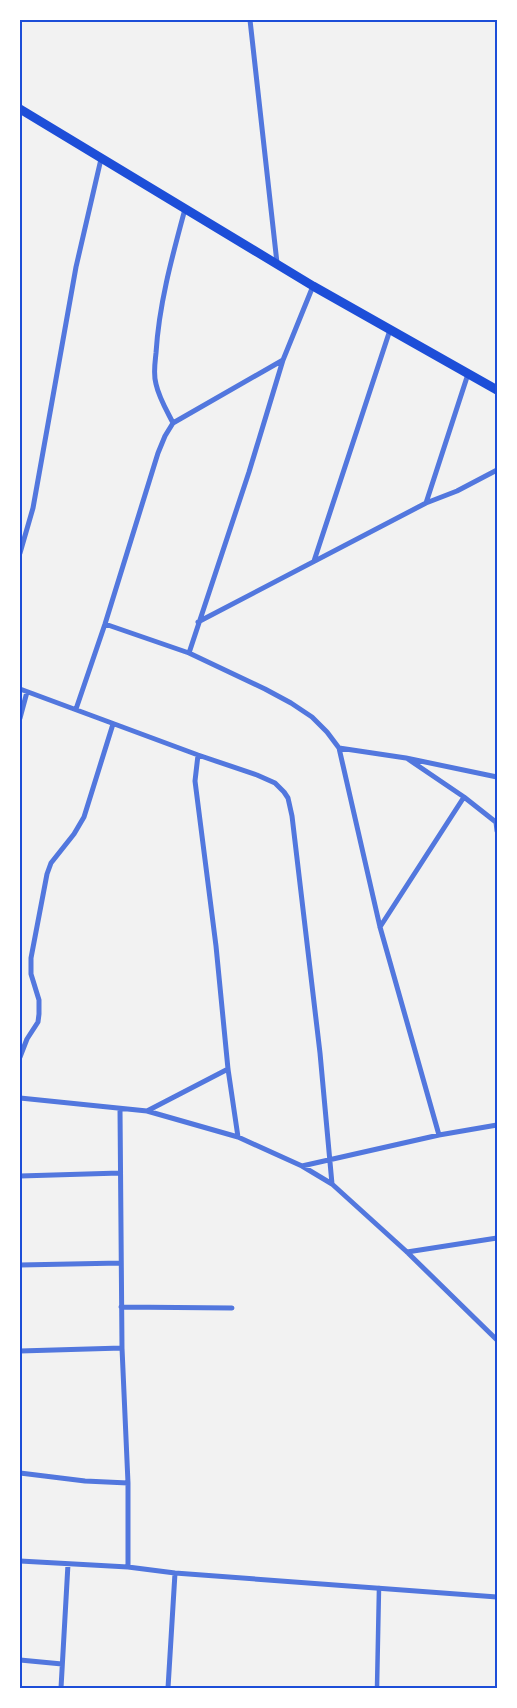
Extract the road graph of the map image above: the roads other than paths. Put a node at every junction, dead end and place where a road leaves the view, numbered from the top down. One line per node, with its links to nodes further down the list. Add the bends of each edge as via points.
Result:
1 (245, 20): 2 (street)
2 (250, 22): 6 (street)
3 (20, 109): 4 (main road)
4 (101, 159): 5 (main road); 15 (street, via 76,267 36,492)
5 (185, 209): 6 (main road); 12 (street, via 161,305 155,363 155,384)
6 (276, 262): 7 (main road)
7 (314, 286): 8 (main road); 9 (street)
8 (390, 330): 10 (main road); 16 (street)
9 (283, 360): 12 (street); 17 (street)
10 (468, 374): 11 (main road); 14 (street)
11 (497, 390)
12 (174, 423): 18 (street, via 158,453)
13 (497, 470): 14 (street)
14 (426, 503): 16 (street)
15 (20, 553)
16 (314, 561): 17 (street)
17 (198, 622): 19 (street)
18 (104, 624): 19 (street); 22 (street)
19 (189, 653): 25 (street, via 291,703 327,732)
20 (20, 689): 21 (street)
21 (27, 692): 22 (street); 23 (street)
22 (76, 709): 24 (street)
23 (20, 718)
24 (113, 724): 26 (street); 33 (street, via 84,818 47,874 31,958 39,1000 38,1022)
25 (339, 748): 27 (street); 32 (street)
26 (198, 755): 34 (street, via 195,780); 41 (street, via 275,783 288,798)
27 (406, 758): 28 (street); 29 (street)
28 (497, 778)
29 (464, 797): 30 (street); 32 (street)
30 (496, 822): 31 (street)
31 (497, 831)
32 (380, 927): 39 (street)
33 (20, 1057)
34 (228, 1069): 37 (street); 40 (street)
35 (20, 1098): 36 (street)
36 (120, 1109): 37 (street); 43 (street)
37 (147, 1111): 40 (street)
38 (497, 1125): 39 (street)
39 (439, 1135): 41 (street)
40 (238, 1138): 42 (street)
41 (330, 1159): 42 (street); 45 (street)
42 (302, 1166): 45 (street)
43 (120, 1173): 44 (street); 48 (street)
44 (20, 1176)
45 (332, 1184): 47 (street)
46 (497, 1238): 47 (street)
47 (406, 1252): 52 (street)
48 (121, 1263): 49 (street); 50 (street)
49 (20, 1264)
50 (121, 1307): 51 (street); 53 (street)
51 (232, 1308)
52 (497, 1340)
53 (122, 1348): 54 (street); 56 (street)
54 (20, 1351)
55 (20, 1473): 56 (street)
56 (128, 1483): 59 (street)
57 (20, 1561): 58 (street)
58 (68, 1564): 59 (street); 64 (street)
59 (128, 1567): 60 (street)
60 (175, 1573): 61 (street); 66 (street)
61 (379, 1588): 62 (street); 67 (street)
62 (497, 1597)
63 (20, 1660): 64 (street)
64 (62, 1664): 65 (street)
65 (61, 1688)
66 (168, 1688)
67 (377, 1688)

